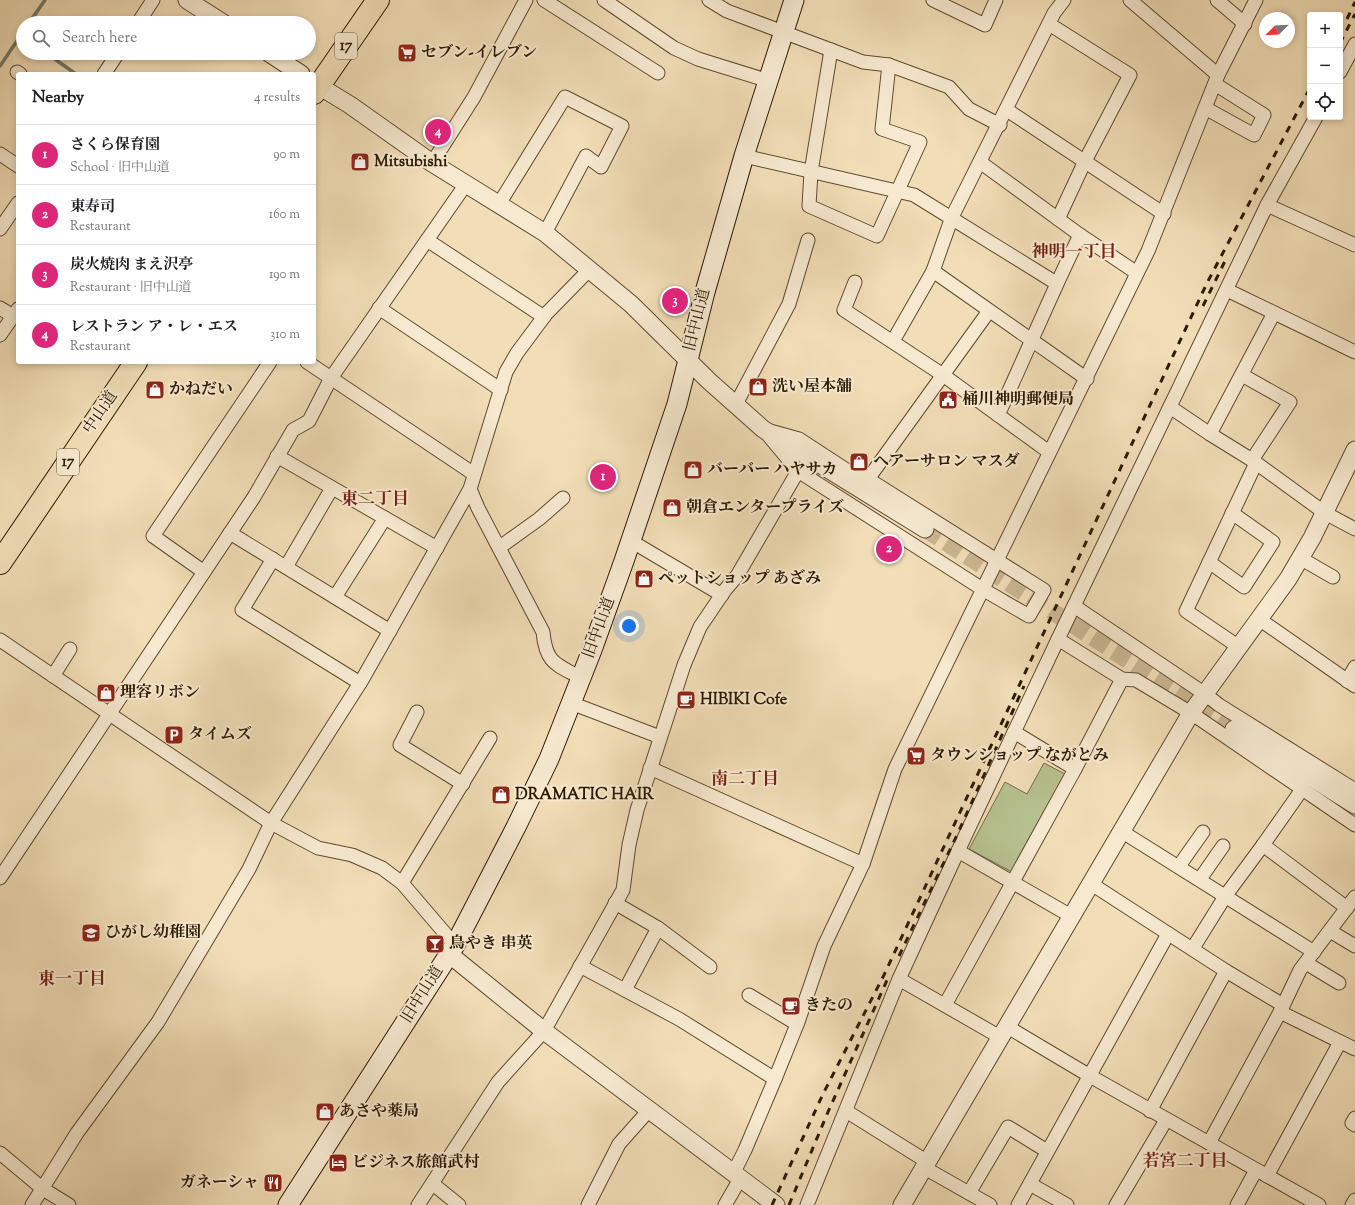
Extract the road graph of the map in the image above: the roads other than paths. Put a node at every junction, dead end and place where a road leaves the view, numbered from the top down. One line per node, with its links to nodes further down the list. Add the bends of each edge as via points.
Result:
1 (153, 0): 16 (street)
2 (187, 0): 17 (street)
3 (360, 0): 30 (highway, 17)
4 (378, 0): 31 (highway, 17)
5 (526, 0): 43 (street, via 474,97)
6 (544, 0): 29 (street)
7 (604, 0): 33 (street, via 674,48 698,59)
8 (709, 0): 20 (street, via 727,11)
9 (794, 0): 20 (main road, 旧中山道)
10 (933, 0): 11 (street, via 985,25)
11 (996, 0)
12 (1064, 0): 18 (street)
13 (1130, 0): 32 (street)
14 (1217, 0): 19 (street)
15 (1256, 0): 19 (street)
16 (143, 16)
17 (212, 16)
18 (1049, 24): 36 (street); 42 (street, via 1130,74)
19 (1245, 24): 32 (street)
20 (784, 31): 22 (street); 33 (main road, 旧中山道)
21 (1355, 44): 26 (street)
22 (831, 50): 25 (street, via 863,62); 45 (street)
23 (113, 60): 27 (street)
24 (279, 60): 28 (street)
25 (889, 65): 38 (street, via 949,87 969,109); 47 (street, via 882,129 920,142)
26 (1343, 66)
27 (105, 72)
28 (297, 72)
29 (658, 73)
30 (316, 75)
31 (316, 77)
32 (1217, 80): 35 (street); 35 (street, via 1264,115 1254,135)
33 (769, 81): 40 (main road, 旧中山道)
34 (316, 84): 43 (street, via 350,105)
35 (1205, 108): 51 (street)
36 (1007, 110): 38 (street); 42 (street)
37 (1314, 120): 50 (street)
38 (1000, 125): 41 (street)
39 (0, 154): 44 (street)
40 (744, 156): 45 (street); 76 (main road, 旧中山道, via 693,332)
41 (980, 162): 52 (street); 53 (street)
42 (1085, 162): 51 (street); 53 (street)
43 (432, 163): 46 (street)
44 (16, 165)
45 (812, 172): 47 (street); 47 (street, via 809,206 877,236)
46 (466, 184): 48 (street); 57 (street)
47 (896, 192): 52 (street, via 914,196)
48 (499, 204): 55 (street); 55 (street, via 565,97 622,126 601,167 586,156)
49 (16, 206): 54 (street)
50 (1267, 206): 59 (street); 65 (street)
51 (1164, 214): 62 (street)
52 (952, 217): 61 (street); 64 (street)
53 (1058, 219): 56 (street)
54 (0, 229)
55 (545, 233): 60 (street)
56 (1080, 235): 62 (street); 64 (street)
57 (427, 240): 67 (street); 71 (street)
58 (808, 240): 86 (street, via 789,304)
59 (1355, 245)
60 (590, 269): 71 (street); 76 (street, via 632,304)
61 (933, 271): 68 (street); 73 (street)
62 (1137, 273): 84 (street)
63 (855, 282): 73 (street, via 844,310)
64 (1056, 283): 74 (street)
65 (1227, 290): 70 (street); 87 (street)
66 (0, 308): 69 (street)
67 (379, 308): 83 (street); 85 (street)
68 (989, 311): 74 (street); 81 (street)
69 (15, 312): 72 (street)
70 (1274, 313): 75 (street); 82 (street)
71 (544, 317): 85 (street, via 517,353 506,372)
72 (0, 335)
73 (893, 341): 81 (street)
74 (1033, 341): 84 (street); 88 (street)
75 (1355, 352)
76 (688, 362): 86 (street); 107 (main road, 旧中山道, via 677,404)
77 (120, 364): 108 (highway, 中山道 / 17)
78 (135, 364): 115 (highway, 中山道 / 17)
79 (269, 364): 117 (street, via 153,536)
80 (310, 364): 83 (street)
81 (943, 375): 88 (street); 97 (street)
82 (1242, 375): 90 (street); 94 (street, via 1290,402)
83 (331, 378): 93 (street, via 309,421 293,430); 96 (street)
84 (1087, 379): 92 (street)
85 (501, 390): 96 (street)
86 (736, 404): 89 (street)
87 (1170, 407): 90 (street); 122 (street)
88 (998, 415): 92 (street)
89 (763, 428): 95 (street); 97 (street, via 799,439 848,471); 104 (street)
90 (1210, 434): 94 (street)
91 (1355, 450): 102 (street)
92 (1050, 452): 113 (street)
93 (278, 456): 98 (street); 106 (street)
94 (1254, 461): 101 (street); 102 (street)
95 (798, 472): 119 (street); 120 (street, via 737,576)
96 (474, 474): 99 (street)
97 (868, 479): 113 (street)
98 (332, 488): 103 (street); 116 (street)
99 (470, 489): 109 (street); 110 (street)
100 (563, 498): 109 (street, via 539,520)
101 (1232, 513): 114 (street); 114 (street, via 1273,542 1244,587)
102 (1324, 513): 105 (street); 111 (street)
103 (385, 518): 110 (street); 121 (street)
104 (925, 529)
105 (1355, 529)
106 (230, 533): 112 (street); 117 (street)
107 (631, 541): 120 (street); 131 (main road, 旧中山道)
108 (0, 544)
109 (500, 547): 131 (street, via 543,632 546,653 553,662)
110 (436, 548): 124 (street)
111 (1300, 558): 118 (street); 123 (street)
112 (273, 559): 116 (street); 133 (street, via 242,610)
113 (998, 560): 119 (street); 119 (street, via 1044,590 1029,616)
114 (1209, 562): 127 (street, via 1186,611)
115 (0, 563)
116 (286, 567): 121 (street)
117 (204, 572): 138 (street)
118 (1333, 577)
119 (984, 590): 157 (street, via 896,769)
120 (722, 595): 142 (street, via 700,627 684,665)
121 (335, 597): 124 (street)
122 (1074, 606): 125 (street); 135 (street)
123 (1259, 619): 127 (street); 134 (street)
124 (390, 631): 133 (street)
125 (1058, 639): 132 (street); 141 (street)
126 (0, 640): 130 (street)
127 (1239, 647): 135 (street)
128 (70, 649): 130 (street)
129 (1355, 667): 134 (street)
130 (53, 676): 138 (street)
131 (581, 678): 136 (main road, 旧中山道)
132 (1122, 678): 139 (street, via 1136,680); 145 (street)
133 (360, 683): 150 (street)
134 (1351, 683)
135 (1205, 694): 139 (street); 148 (street)
136 (571, 703): 142 (street); 174 (main road, 旧中山道, via 549,759 520,820)
137 (417, 712): 146 (street, via 400,745)
138 (110, 713): 150 (street); 159 (street)
139 (1191, 713): 147 (street); 152 (street)
140 (1234, 729): 149 (street)
141 (1014, 732): 145 (street); 156 (street)
142 (660, 737): 144 (street)
143 (490, 738): 146 (street)
144 (650, 768): 157 (street); 166 (street, via 629,845 623,890)
145 (1076, 769): 162 (street)
146 (463, 784): 161 (street)
147 (1302, 788): 151 (street); 155 (street)
148 (1355, 790)
149 (1355, 805)
150 (271, 823): 161 (street, via 318,848 352,855 382,868); 207 (street, via 248,869 158,1022 77,1133)
151 (1355, 825)
152 (1121, 831): 158 (street); 163 (street)
153 (1203, 832): 158 (street)
154 (1223, 846): 160 (street)
155 (1263, 846): 164 (street); 167 (street)
156 (958, 851): 162 (street); 180 (street)
157 (863, 864): 186 (street, via 824,946)
158 (1178, 866): 160 (street)
159 (0, 878)
160 (1200, 879): 164 (street)
161 (402, 883): 174 (street)
162 (1014, 883): 168 (street); 184 (street)
163 (1090, 883): 168 (street); 171 (street)
164 (1226, 895): 173 (street); 175 (street)
165 (1355, 897): 167 (street)
166 (615, 903): 169 (street); 177 (street)
167 (1347, 908): 170 (street)
168 (1071, 916): 188 (street)
169 (658, 928): 178 (street); 182 (street)
170 (1330, 931): 172 (street); 175 (street)
171 (1168, 934): 173 (street); 191 (street)
172 (1355, 946)
173 (1193, 948): 179 (street)
174 (452, 950): 187 (street); 212 (main road, 旧中山道)
175 (1314, 952): 176 (street)
176 (1306, 963): 181 (street); 185 (street)
177 (580, 966): 182 (street); 187 (street)
178 (710, 967)
179 (1226, 971): 185 (street); 195 (street)
180 (899, 979): 184 (street); 194 (street)
181 (1339, 983)
182 (625, 990): 192 (street, via 679,1019)
183 (749, 994): 186 (street)
184 (945, 1006): 188 (street)
185 (1282, 1008): 189 (street); 199 (street)
186 (797, 1024): 192 (street)
187 (544, 1031): 193 (street); 205 (street, via 498,1082)
188 (1003, 1032): 191 (street); 202 (street)
189 (1340, 1042): 190 (street); 203 (street)
190 (1355, 1049)
191 (1090, 1076): 195 (street); 200 (street)
192 (775, 1079): 204 (street, via 745,1150)
193 (650, 1108): 204 (street); 215 (street, via 619,1144)
194 (846, 1111): 202 (street); 218 (street)
195 (1150, 1111): 197 (street)
196 (1355, 1118): 198 (street, via 1352,1123)
197 (1166, 1120): 199 (street); 223 (street)
198 (1355, 1125)
199 (1209, 1143): 203 (street)
200 (1047, 1151): 206 (street); 208 (street, via 1008,1127)
201 (0, 1153): 207 (street)
202 (925, 1164): 208 (street); 219 (street)
203 (1261, 1173): 224 (street); 225 (street)
204 (737, 1176): 216 (street); 217 (street)
205 (433, 1184): 213 (street); 214 (street)
206 (1030, 1184): 221 (street); 222 (street)
207 (42, 1189): 210 (street); 211 (street)
208 (969, 1193): 220 (street)
209 (1355, 1200): 226 (street)
210 (32, 1205)
211 (69, 1205)
212 (288, 1205)
213 (418, 1205)
214 (459, 1205)
215 (588, 1205)
216 (725, 1205)
217 (776, 1205)
218 (808, 1205)
219 (902, 1205)
220 (990, 1205)
221 (1018, 1205)
222 (1067, 1205)
223 (1116, 1205)
224 (1237, 1205)
225 (1320, 1205)
226 (1352, 1205)

